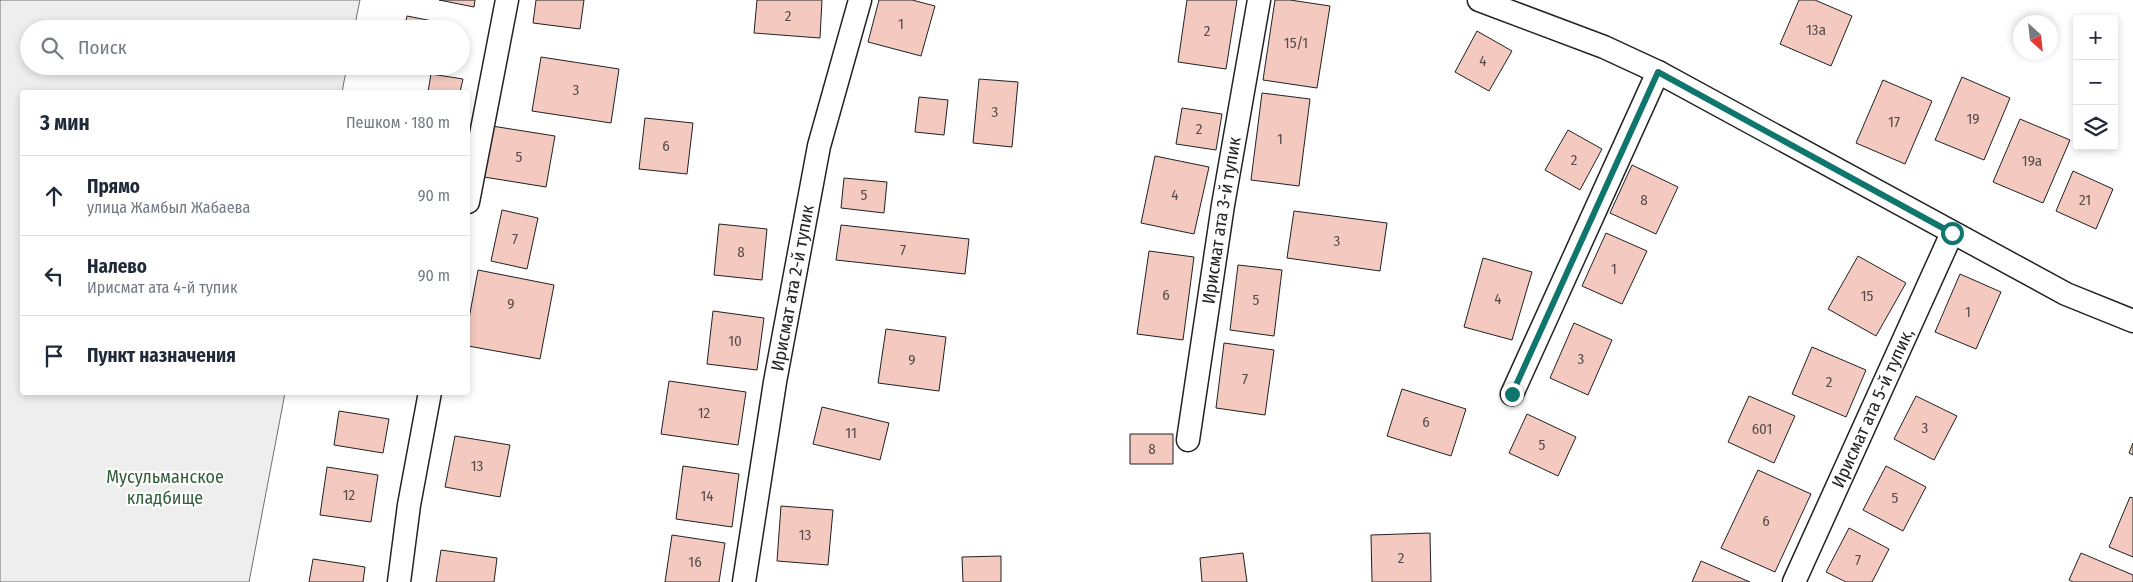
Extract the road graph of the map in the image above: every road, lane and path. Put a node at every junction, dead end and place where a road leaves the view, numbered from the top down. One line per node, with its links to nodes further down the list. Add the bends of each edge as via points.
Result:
1 (507, 0): 6 (street)
2 (860, 0): 13 (street, Ирисмат ата 2-й тупик, via 819,146 775,382)
3 (1258, 0): 11 (street, Ирисмат ата 3-й тупик)
4 (1479, 0): 5 (street, via 1604,47)
5 (1658, 72): 7 (street); 9 (street)
6 (470, 192)
7 (1952, 233): 8 (street, via 2066,294); 14 (street, Ирисмат ата 5-й тупик,)
8 (2133, 321)
9 (1512, 394)
10 (429, 395): 12 (street, via 408,505)
11 (1188, 440)
12 (399, 582)
13 (744, 582)
14 (1794, 582)

